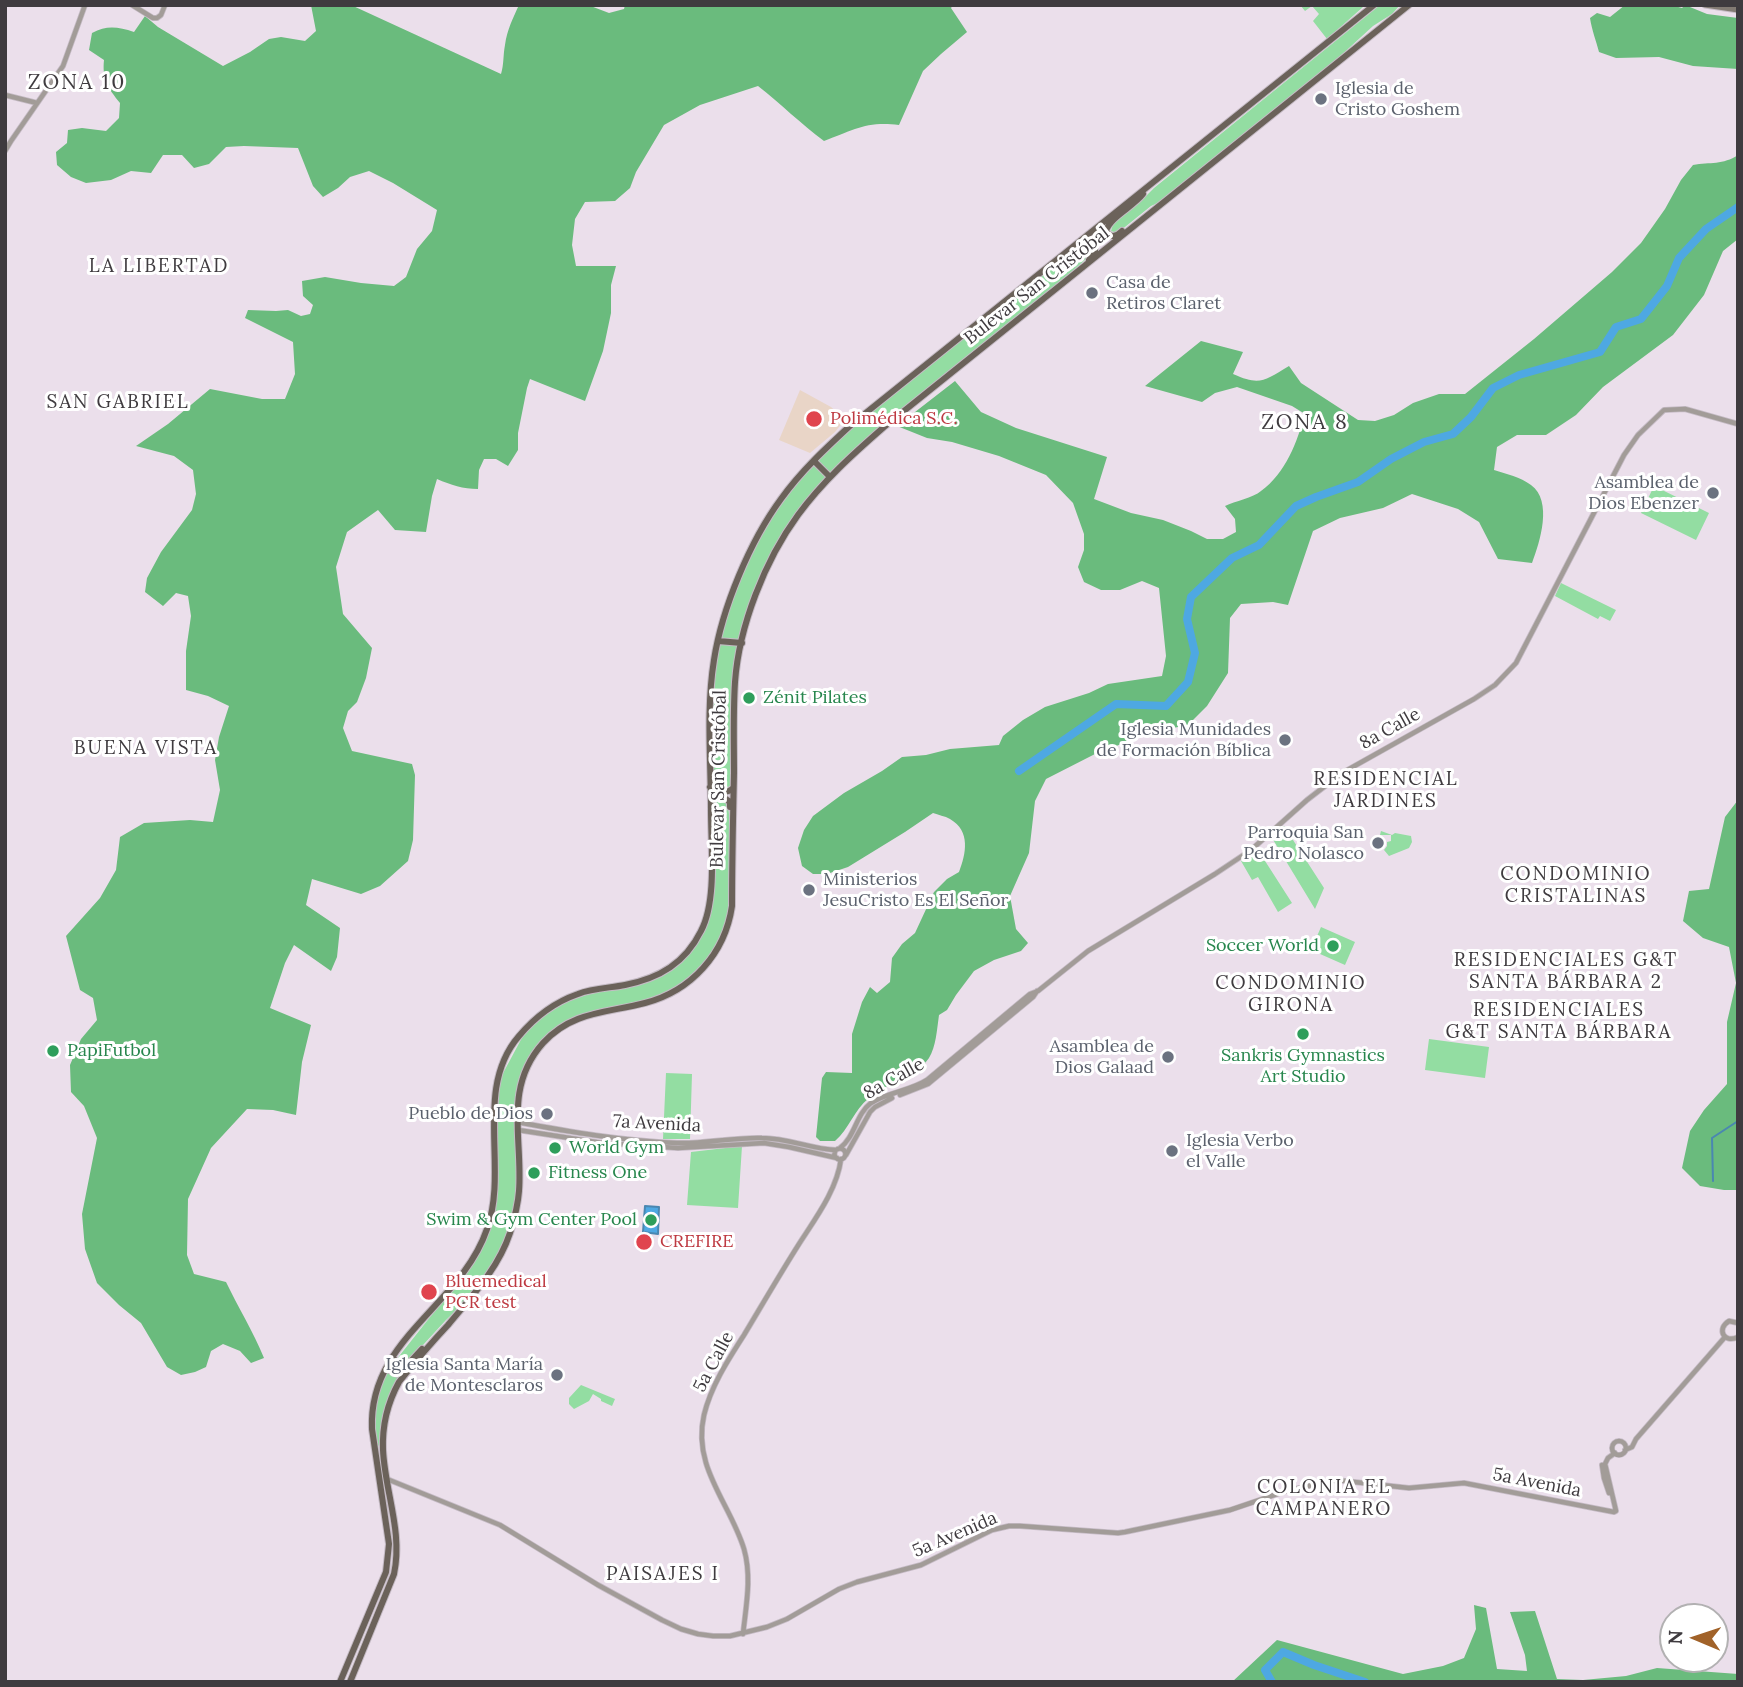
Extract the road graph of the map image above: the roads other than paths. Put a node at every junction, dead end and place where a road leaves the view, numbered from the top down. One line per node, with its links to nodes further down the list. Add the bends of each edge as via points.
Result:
1 (85, 5): 10 (street, via 63,66)
2 (132, 5): 3 (street, via 153,18 161,15)
3 (165, 5)
4 (1374, 5): 12 (main road, Bulevar San Cristóbal)
5 (1409, 5): 13 (main road, Bulevar San Cristóbal)
6 (1705, 5): 7 (main road)
7 (1728, 7): 8 (main road)
8 (1738, 10)
9 (5, 95): 10 (street)
10 (37, 103): 11 (street)
11 (5, 151)
12 (1148, 187): 13 (main road, via 1108,224 1108,234 1119,234); 14 (main road, Bulevar San Cristóbal)
13 (1162, 204): 15 (main road, Bulevar San Cristóbal)
14 (1029, 281): 15 (main road, via 1076,247 1089,241 1095,244 1093,256); 17 (main road, Bulevar San Cristóbal, via 852,424)
15 (1043, 300): 18 (main road, Bulevar San Cristóbal, via 884,427)
16 (1738, 424): 25 (street, 8a Calle, via 1685,409 1664,410 1637,435 1516,663 1495,685 1342,773 1251,850 1088,951 931,1082)
17 (814, 461): 18 (main road); 19 (main road, Bulevar San Cristóbal, via 783,496 761,532 735,586)
18 (830, 477): 20 (main road, Bulevar San Cristóbal, via 771,560)
19 (719, 641): 20 (main road); 21 (main road, Bulevar San Cristóbal, via 712,677)
20 (741, 643): 22 (main road, Bulevar San Cristóbal, via 735,681)
21 (710, 787): 22 (main road, via 717,792); 23 (main road, Bulevar San Cristóbal)
22 (733, 788): 24 (main road, Bulevar San Cristóbal)
23 (710, 810): 24 (main road, via 715,798 730,802); 34 (main road, Bulevar San Cristóbal, via 711,895 705,924 688,953 657,976 565,999 542,1013 514,1042 495,1094 495,1189 488,1229 477,1252)
24 (732, 836): 28 (main road, Bulevar San Cristóbal, via 731,914 710,961 693,979 664,996 586,1015 551,1035 534,1054 523,1077)
25 (888, 1098): 26 (street, 8a Calle); 27 (street, 8a Calle)
26 (881, 1103): 27 (street); 32 (street, 8a Calle, via 870,1112)
27 (866, 1110): 31 (street, 8a Calle)
28 (517, 1126): 29 (street, 7a Avenida); 30 (street, 7a Avenida); 35 (main road, Bulevar San Cristóbal, via 519,1191 511,1231 492,1271)
29 (565, 1130): 30 (street); 31 (street, 7a Avenida, via 680,1143 776,1138)
30 (564, 1138): 33 (street, 7a Avenida, via 677,1148 764,1143)
31 (838, 1149): 32 (street); 33 (street)
32 (846, 1155): 33 (street)
33 (839, 1159): 45 (street, 5a Calle, via 831,1191 714,1386 705,1411 701,1436 705,1464 746,1558)
34 (438, 1303): 35 (main road, via 394,1360 392,1373 401,1372); 40 (main road, Bulevar San Cristóbal, via 395,1352 380,1378 372,1413)
35 (462, 1308): 44 (main road, Bulevar San Cristóbal, via 393,1394 383,1432)
36 (1737, 1320): 37 (street, via 1724,1324)
37 (1725, 1337): 38 (street); 39 (street)
38 (1738, 1337)
39 (1636, 1440): 41 (street); 42 (street)
40 (374, 1443): 44 (main road, via 381,1473); 46 (main road, Bulevar San Cristóbal, via 388,1559)
41 (1624, 1443): 42 (street); 43 (street, via 1616,1442)
42 (1625, 1450): 43 (street)
43 (1614, 1452): 45 (street, 5a Avenida, via 1604,1460 1614,1512 1464,1483 1409,1488 1336,1480 1286,1490 1217,1514 1125,1532 1031,1526 992,1530 921,1565 848,1585 788,1619)
44 (387, 1479): 45 (street, 5a Avenida, via 500,1525 681,1629 713,1636); 47 (main road, Bulevar San Cristóbal, via 397,1558)
45 (743, 1634)
46 (340, 1682)
47 (350, 1682)

